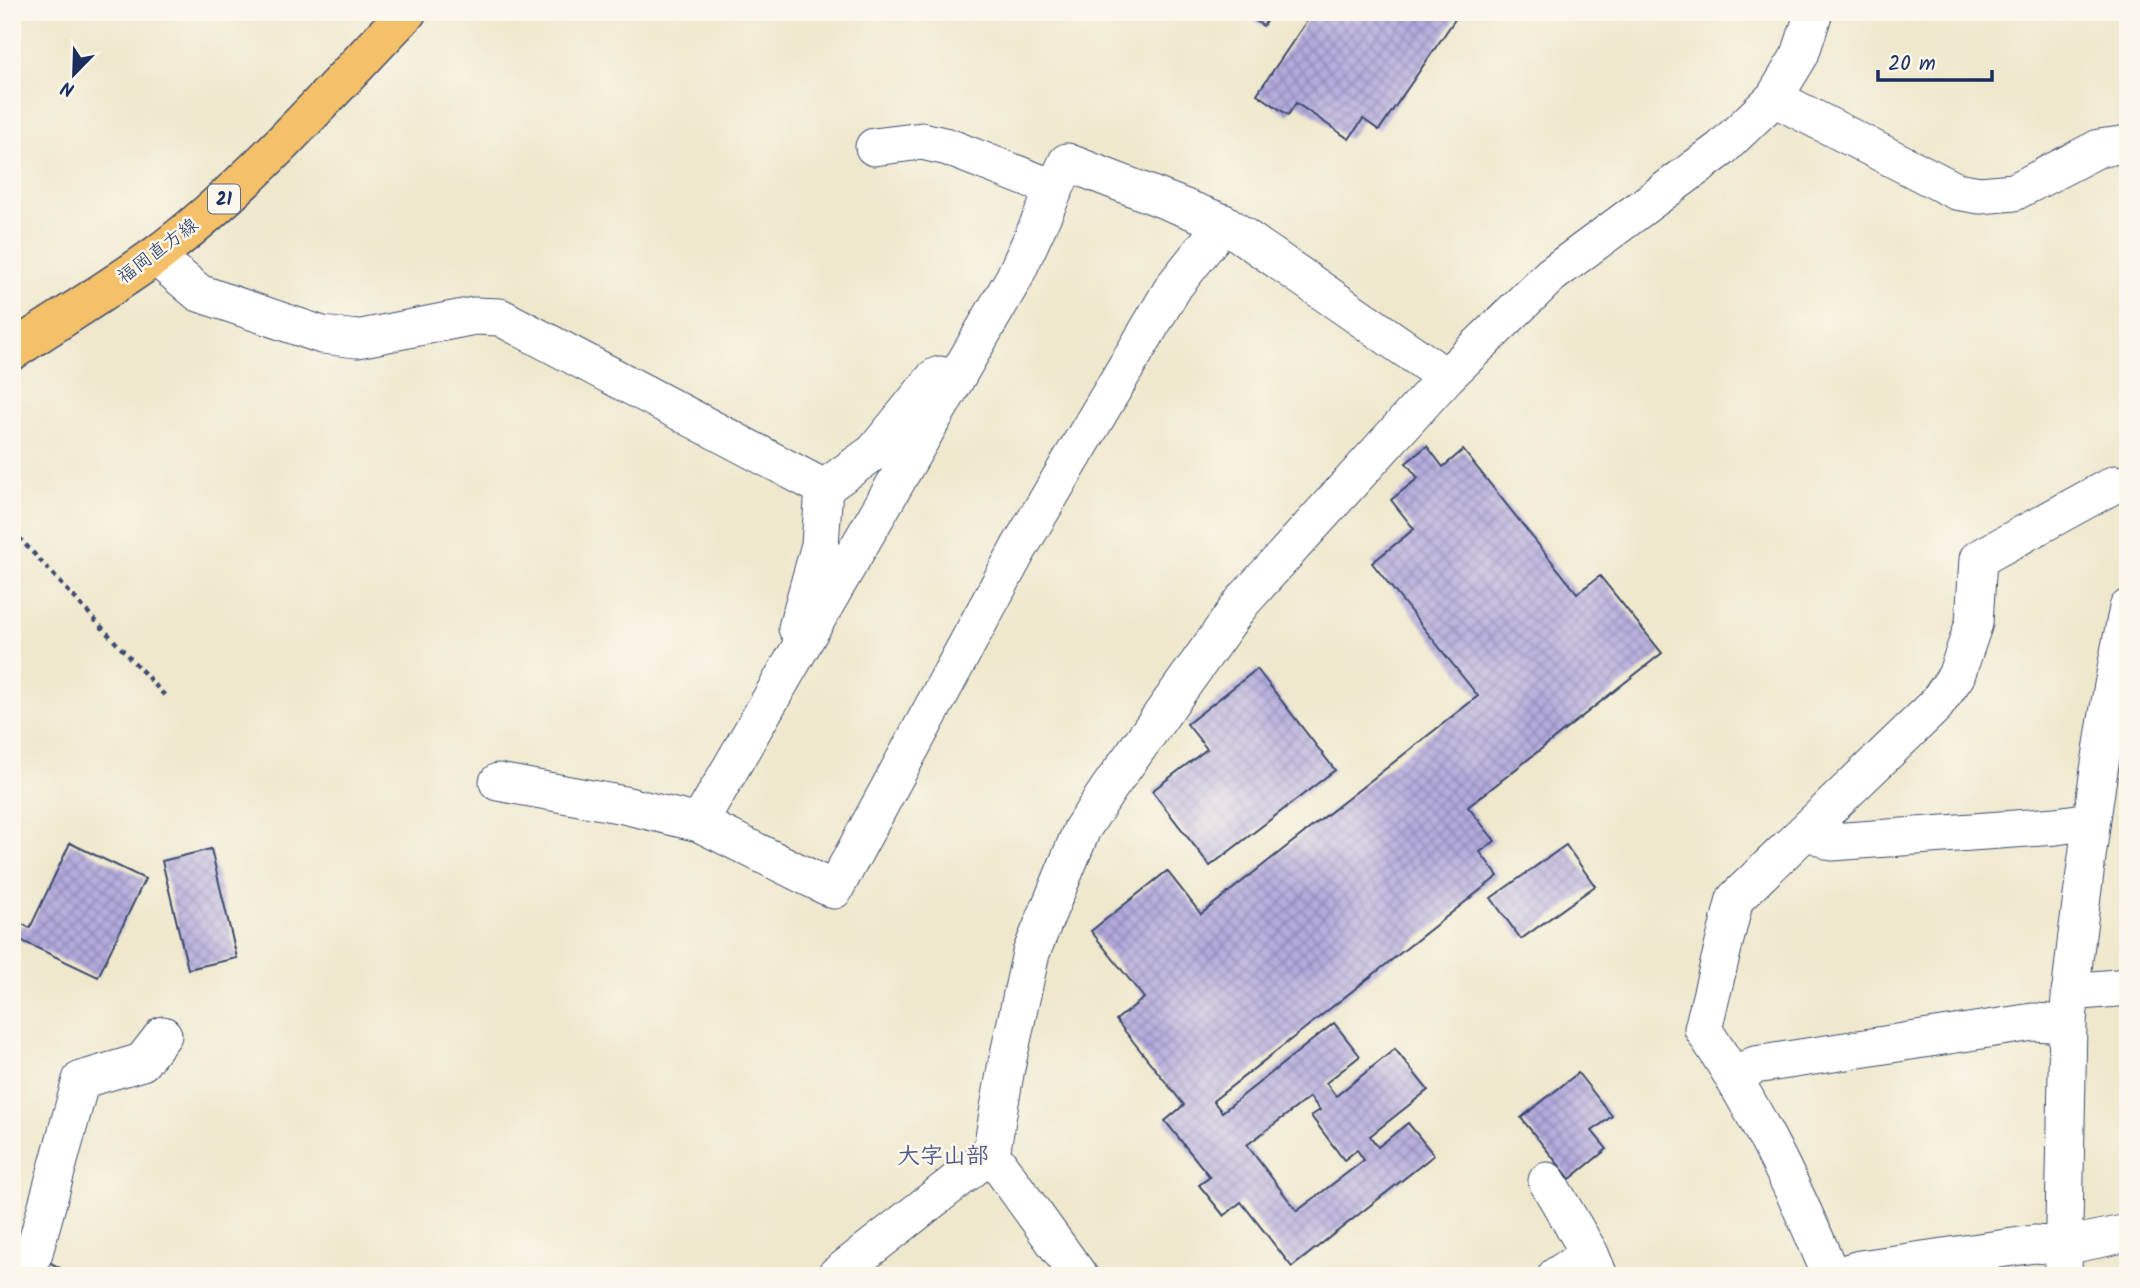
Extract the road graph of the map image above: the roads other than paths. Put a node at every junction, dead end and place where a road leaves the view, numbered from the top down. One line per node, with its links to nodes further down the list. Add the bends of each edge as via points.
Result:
1 (407, 12): 8 (main road, 福岡直方線 / 21, via 228,195)
2 (1814, 12): 3 (street, via 1800,55)
3 (1774, 98): 4 (street, via 1956,191 1980,195 2014,192 2099,148); 11 (street, via 1721,149 1551,275)
4 (2128, 144)
5 (874, 147): 6 (street, via 922,141 948,147)
6 (1055, 189): 7 (street, via 1067,162); 10 (street, via 1014,278)
7 (1223, 223): 11 (street); 18 (street, via 1174,286 1019,548 834,890)
8 (155, 256): 9 (main road, 福岡直方線 / 21); 13 (street, via 199,293 323,335 357,339 474,316 499,317)
9 (12, 352)
10 (967, 359): 13 (street, via 935,377 874,452); 15 (street)
11 (1446, 377): 24 (street, via 1243,601 1083,829 1031,953)
12 (2128, 486): 19 (street, via 2115,484 1978,559 1974,623 1956,676 1935,706)
13 (824, 488): 15 (street, via 820,545)
14 (2128, 608): 17 (street)
15 (769, 701): 18 (street)
16 (498, 782): 18 (street)
17 (2091, 821): 19 (street, via 1832,842); 21 (street)
18 (699, 823)
19 (1807, 830): 23 (street, via 1735,899 1703,1029)
20 (2128, 988): 21 (street)
21 (2069, 1008): 23 (street, via 2033,1022 1755,1065); 27 (street)
22 (163, 1035): 30 (street, via 142,1062 81,1080 34,1253)
23 (1734, 1076): 33 (street)
24 (991, 1154): 29 (street); 31 (street)
25 (1547, 1181): 28 (street)
26 (2128, 1233): 27 (street)
27 (2064, 1261): 34 (street, via 2034,1244)
28 (1595, 1265): 32 (street)
29 (861, 1268)
30 (23, 1276)
31 (1079, 1276)
32 (1556, 1276)
33 (1831, 1276)
34 (1837, 1276)

